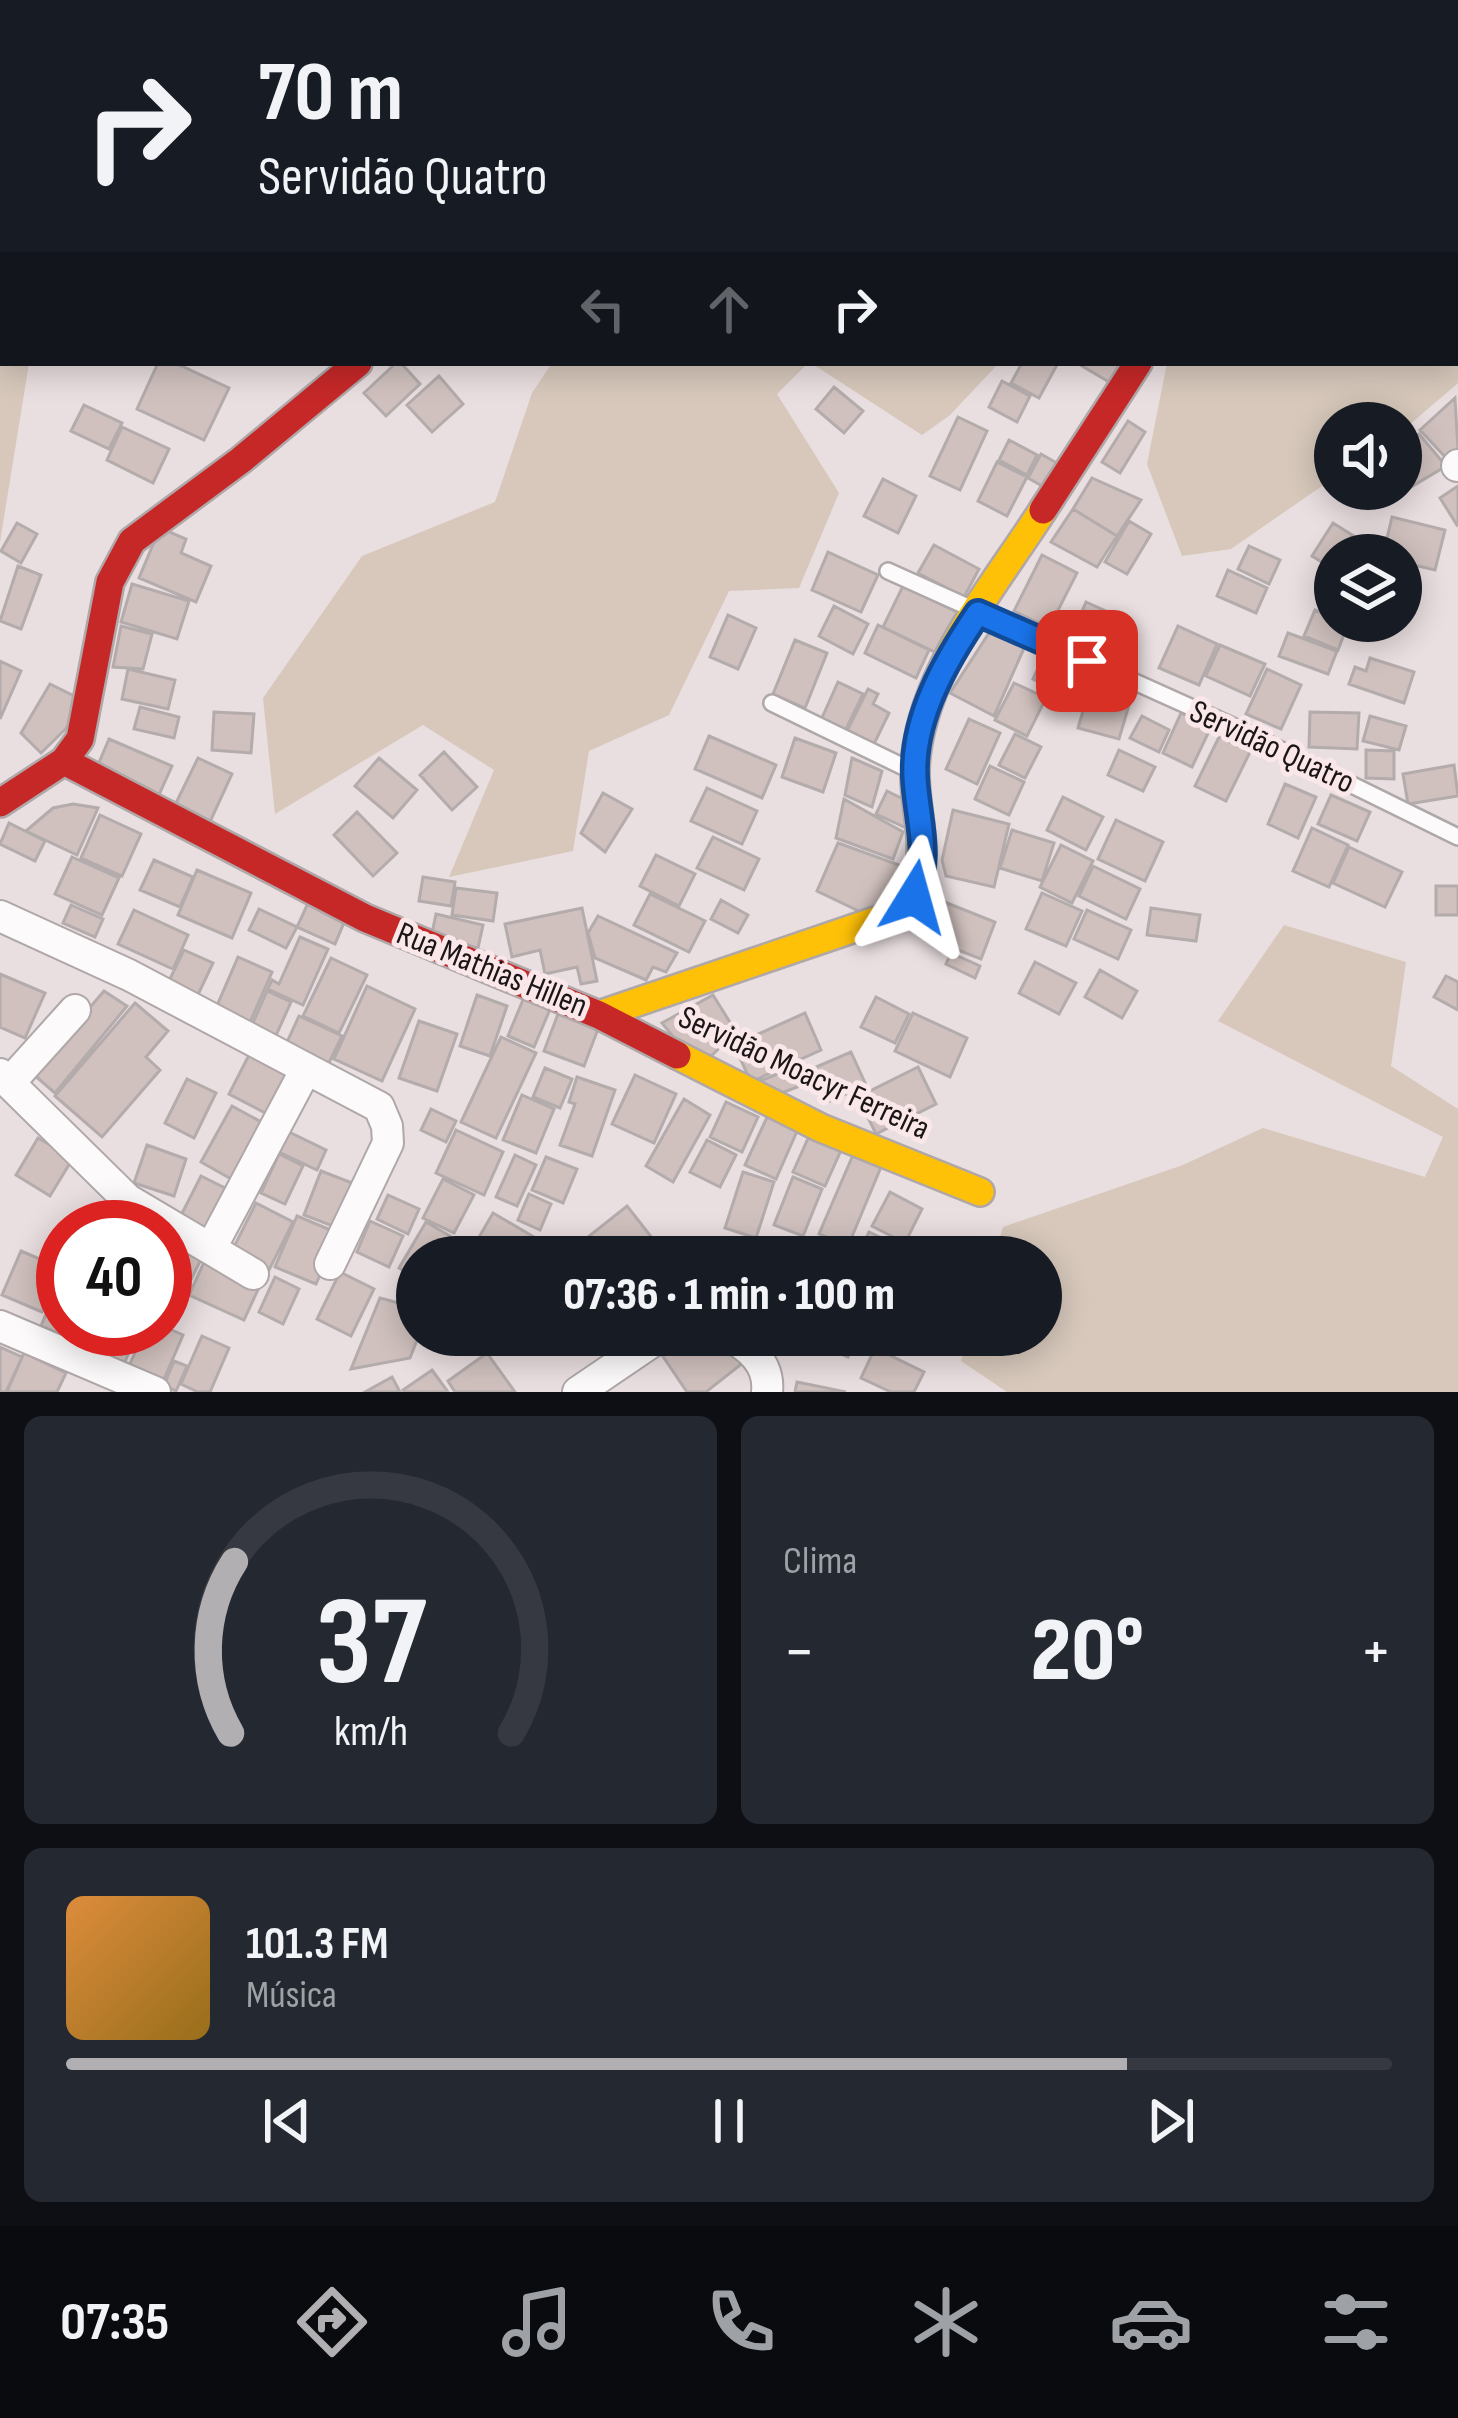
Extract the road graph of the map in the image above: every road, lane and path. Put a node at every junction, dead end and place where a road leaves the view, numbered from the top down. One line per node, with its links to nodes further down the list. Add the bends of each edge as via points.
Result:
1 (354, 366): 6 (street, via 132,542 110,582 80,739)
2 (1136, 366): 4 (street, Rua Mathias Hillen)
3 (888, 571): 4 (lane, Servidão Quatro)
4 (978, 613): 7 (street, Rua Mathias Hillen, via 928,706); 9 (lane, Servidão Quatro)
5 (772, 703): 7 (lane)
6 (64, 761): 8 (street); 12 (street, Rua Mathias Hillen, via 364,918)
7 (914, 772): 12 (street, Rua Mathias Hillen, via 923,875 896,914)
8 (0, 803)
9 (1458, 837)
10 (0, 916): 13 (street, via 129,975)
11 (76, 1010): 14 (street)
12 (599, 1015): 15 (street, Servidão Moacyr Ferreira, via 821,1128)
13 (305, 1072): 16 (street); 17 (street, via 379,1107 388,1126 388,1143)
14 (5, 1078): 16 (street, via 128,1200)
15 (980, 1192)
16 (211, 1248): 18 (street)
17 (330, 1264)
18 (253, 1274)
19 (0, 1326): 22 (street)
20 (631, 1356): 23 (street)
21 (756, 1356): 24 (street)
22 (155, 1392)
23 (578, 1392)
24 (767, 1392)

